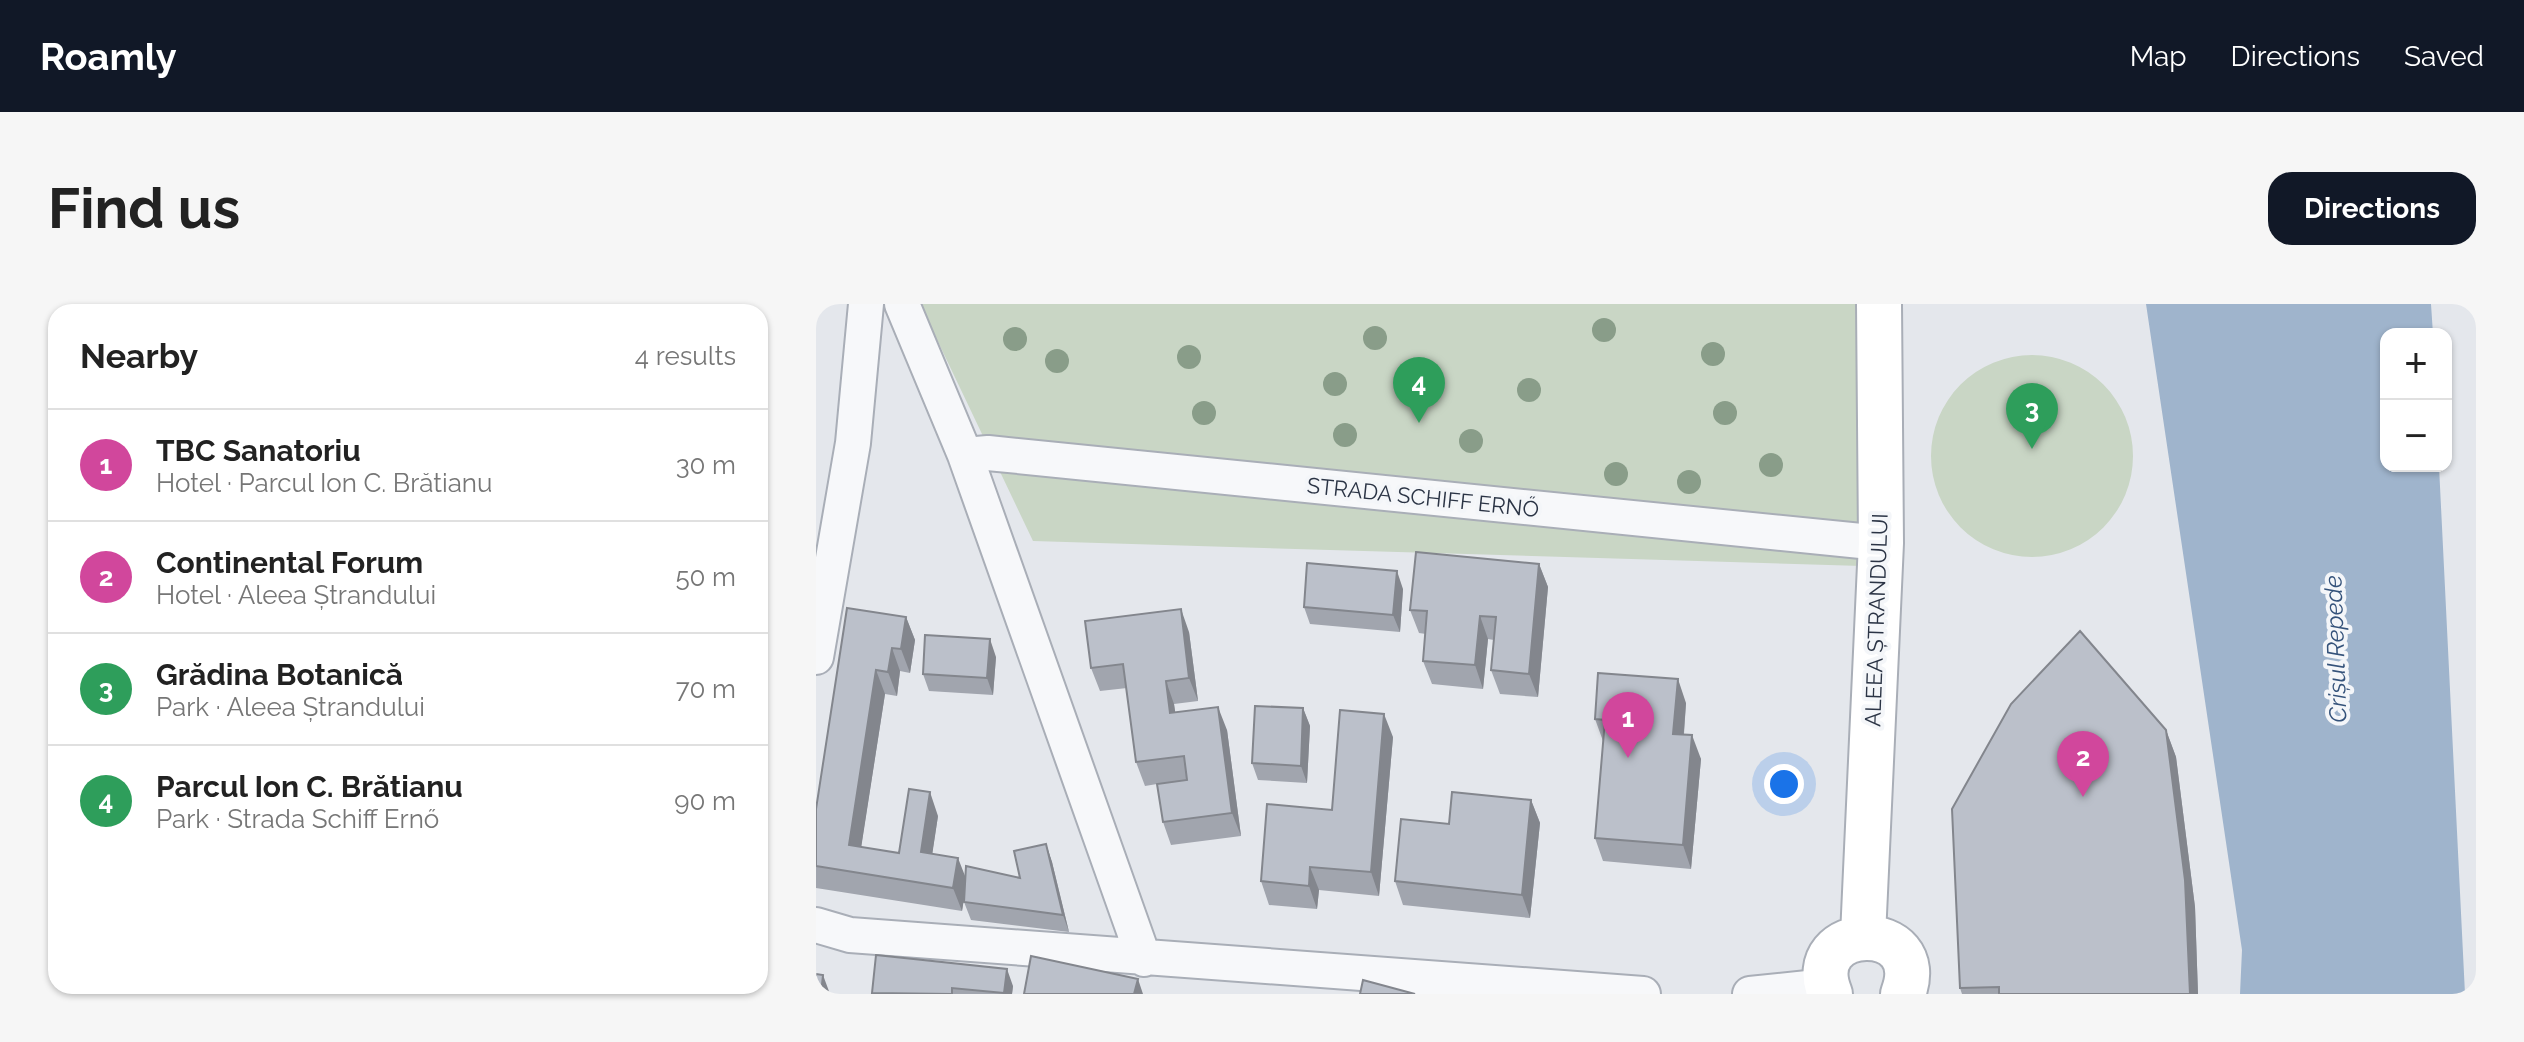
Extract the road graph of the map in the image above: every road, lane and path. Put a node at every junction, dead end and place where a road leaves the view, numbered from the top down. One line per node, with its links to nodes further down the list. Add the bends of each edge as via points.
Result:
1 (866, 304): 6 (street, via 853,443)
2 (902, 304): 4 (street)
3 (1879, 304): 5 (street, ALEEA ȘTRANDULUI)
4 (965, 455): 5 (street, STRADA SCHIFF ERNŐ, via 988,453); 9 (street)
5 (1881, 543): 8 (street, ALEEA ȘTRANDULUI)
6 (816, 657)
7 (816, 925): 9 (street, via 850,935)
8 (1863, 936): 10 (street, via 1845,942 1830,959); 13 (street, via 1877,937 1899,952 1907,978)
9 (1144, 959): 11 (street)
10 (1829, 990): 12 (street)
11 (1643, 994)
12 (1750, 994)
13 (1903, 994)

